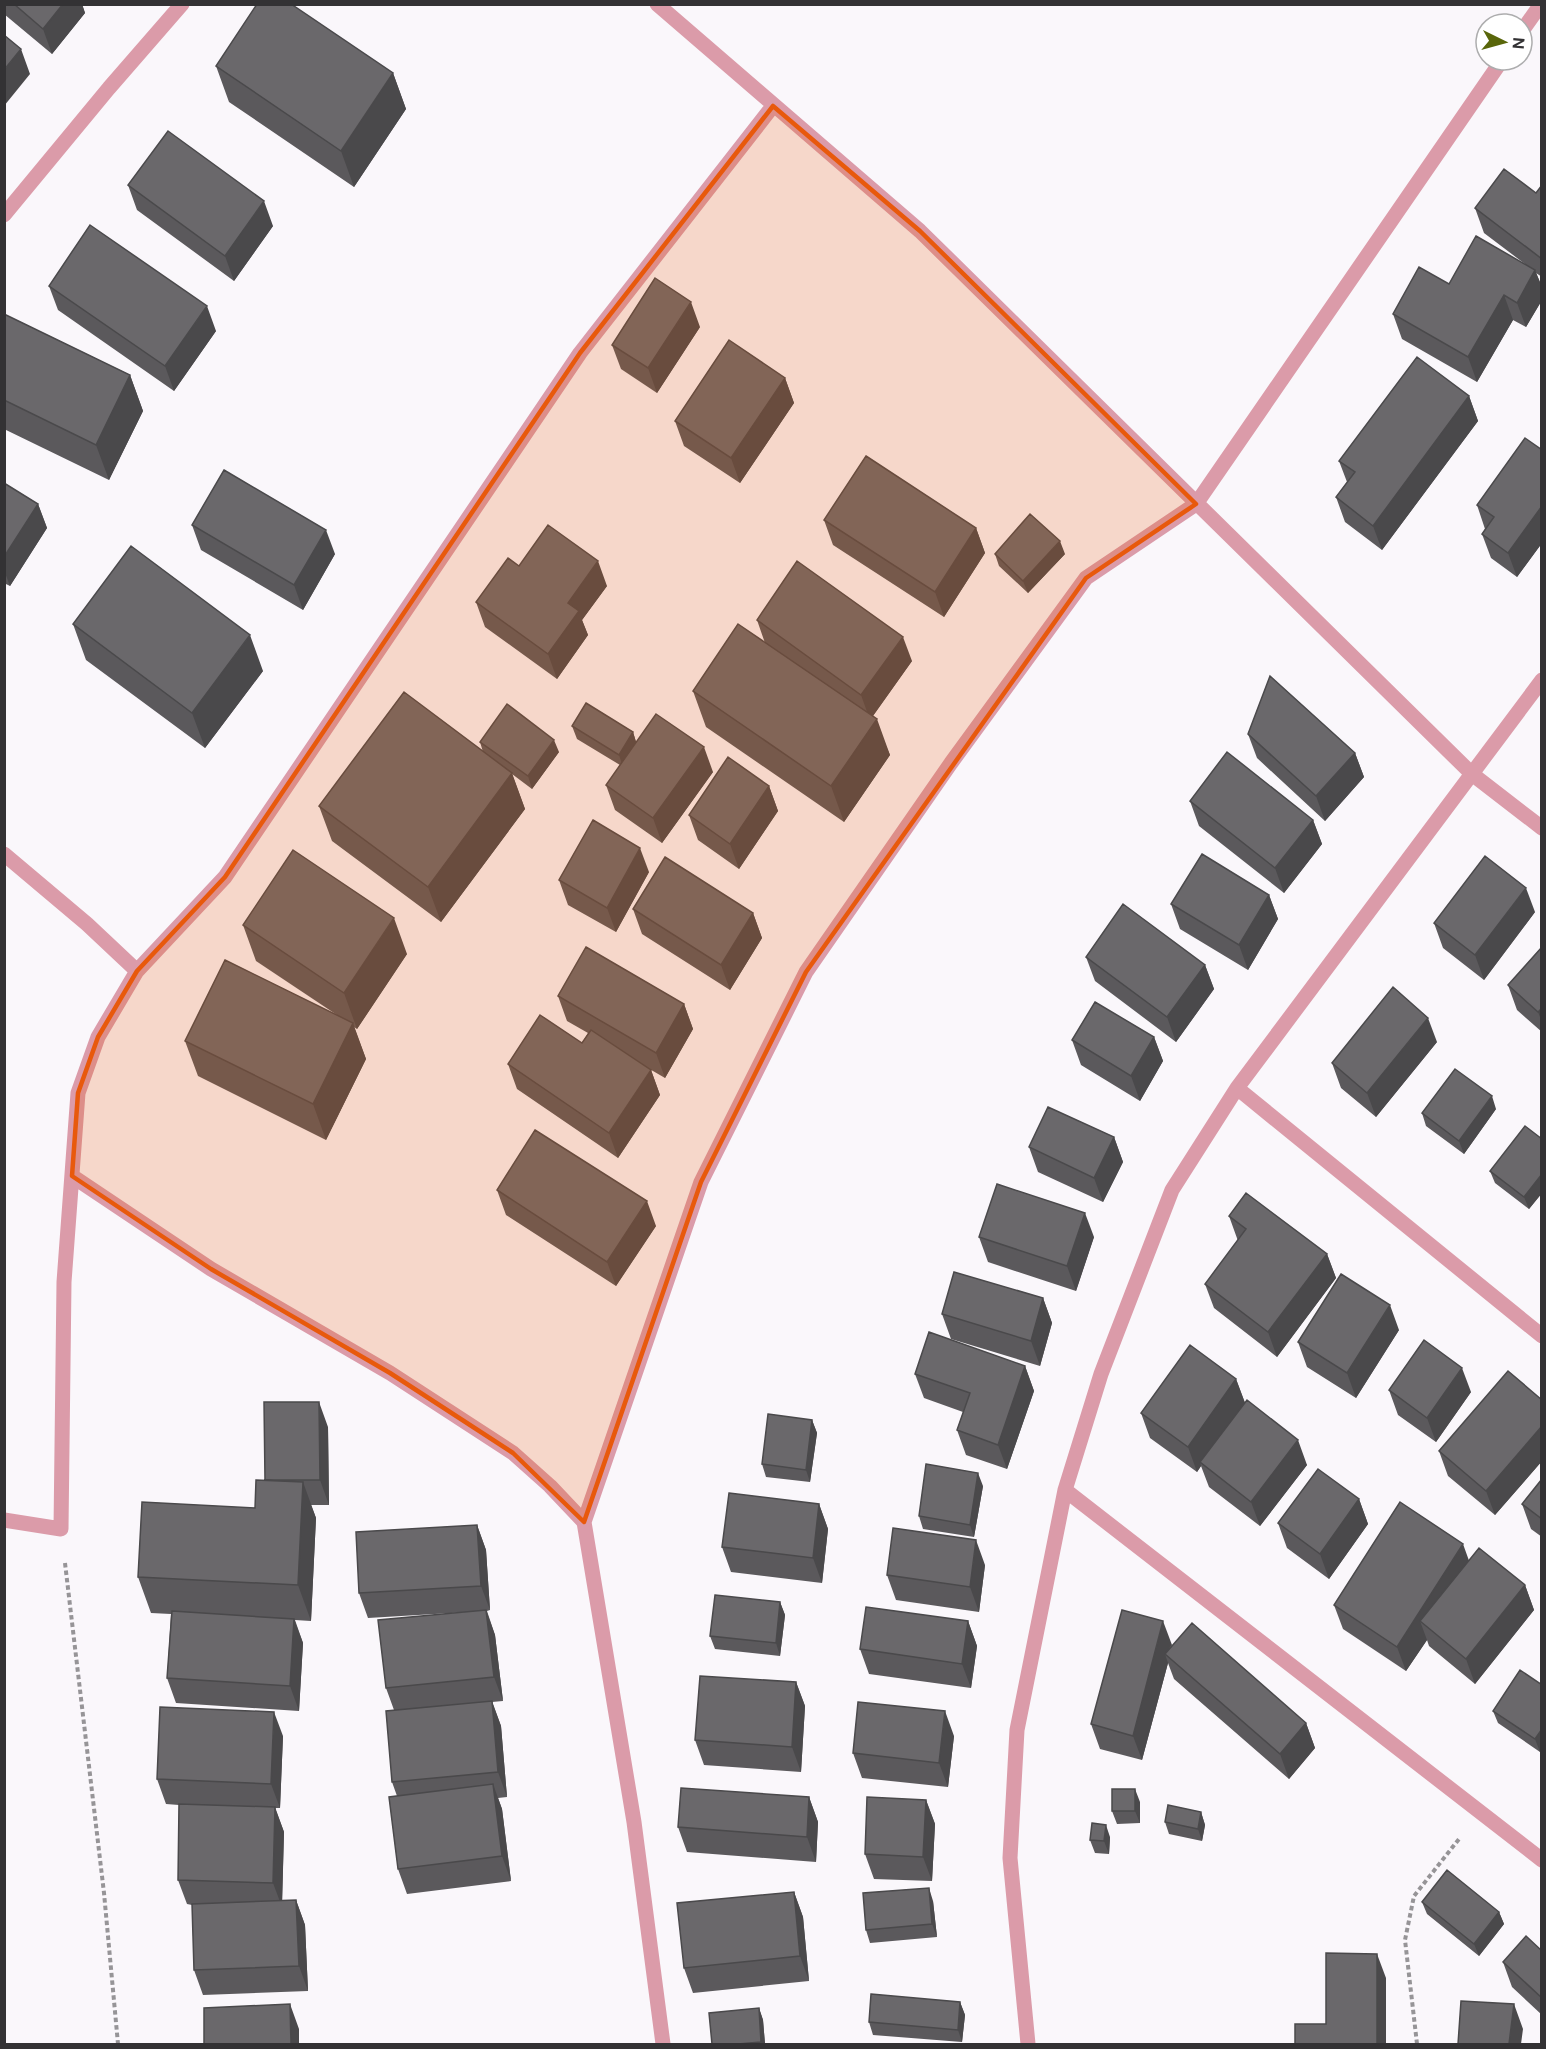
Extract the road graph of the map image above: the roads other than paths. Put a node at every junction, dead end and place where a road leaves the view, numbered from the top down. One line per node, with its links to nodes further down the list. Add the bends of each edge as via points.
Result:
1 (182, 4): 5 (street)
2 (657, 4): 4 (street)
3 (1494, 72): 6 (street)
4 (772, 106): 6 (street, via 920,231); 11 (street, via 579,353 225,877)
5 (4, 215)
6 (1196, 504): 8 (street); 17 (street, via 1086,578 806,972 701,1182)
7 (1542, 680): 8 (street)
8 (1472, 774): 9 (street); 12 (street)
9 (1542, 828)
10 (4, 854): 11 (street)
11 (136, 971): 13 (street, via 98,1037 78,1093)
12 (1237, 1088): 14 (street); 15 (street, via 1172,1190 1101,1374)
13 (72, 1176): 16 (street, via 64,1282 61,1529); 17 (street, via 211,1269 390,1373 513,1453)
14 (1542, 1336)
15 (1065, 1490): 18 (street); 20 (street, via 1017,1730 1010,1858)
16 (4, 1520)
17 (584, 1522): 19 (street, via 634,1822)
18 (1542, 1860)
19 (663, 2044)
20 (1028, 2044)

